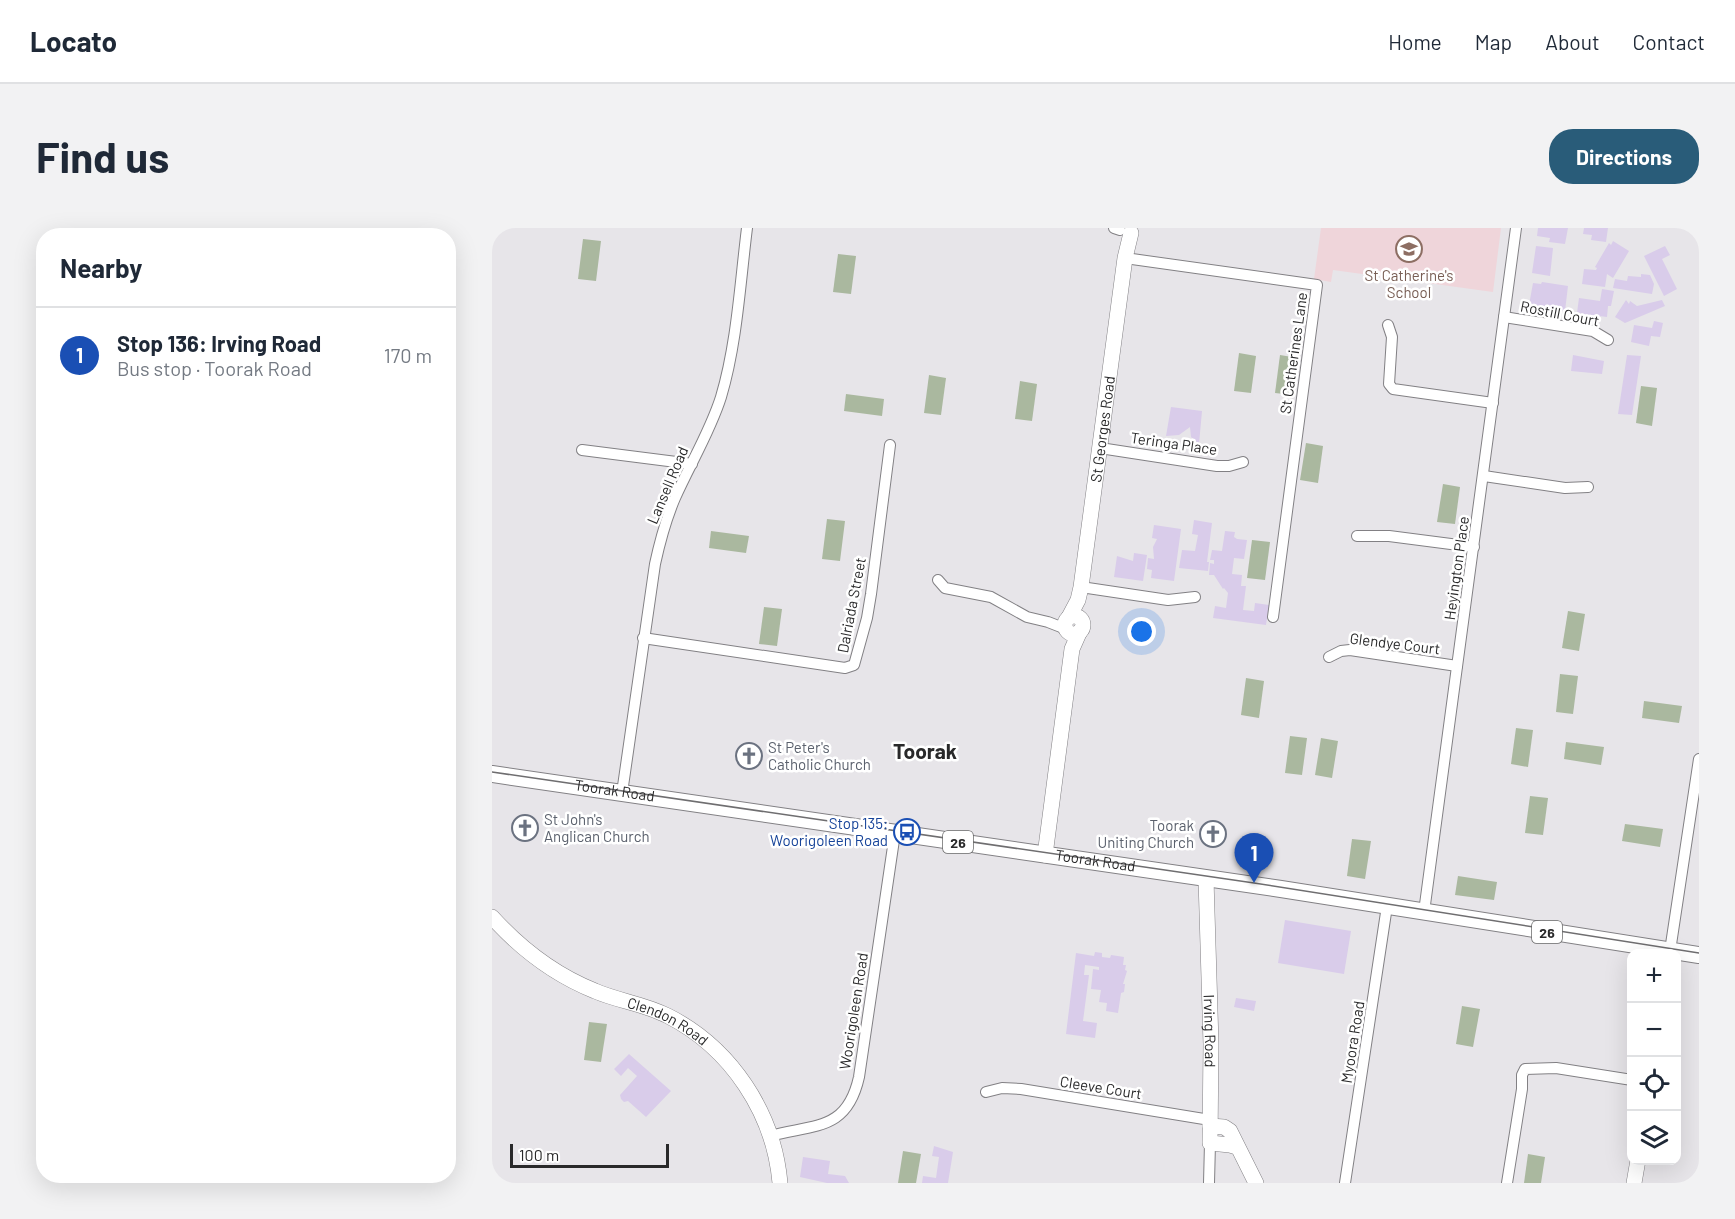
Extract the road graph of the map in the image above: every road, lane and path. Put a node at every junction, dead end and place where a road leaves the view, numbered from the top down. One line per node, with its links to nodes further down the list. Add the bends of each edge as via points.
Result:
1 (747, 228): 13 (street, Lansell Road, via 730,359 721,397)
2 (1516, 228): 5 (street, Heyington Place)
3 (1124, 230): 4 (street, St Georges Road)
4 (1125, 258): 10 (street, St Georges Road); 21 (street, St Catherines Lane, via 1317,285)
5 (1504, 317): 7 (street, Rostill Court, via 1593,331); 8 (street, Heyington Place)
6 (1389, 325): 8 (street, via 1392,337 1386,389)
7 (1608, 340)
8 (1493, 403): 14 (street, Heyington Place)
9 (890, 445): 23 (street, Dalriada Street, via 871,594 854,665 845,668)
10 (1100, 448): 12 (street, Teringa Place, via 1217,466); 19 (street, St Georges Road)
11 (582, 450): 13 (street)
12 (1243, 462)
13 (692, 464): 23 (street, Lansell Road, via 663,529)
14 (1484, 476): 15 (street, via 1565,488); 17 (street, Heyington Place)
15 (1588, 487)
16 (1357, 536): 17 (street)
17 (1474, 547): 25 (street, Heyington Place)
18 (938, 580): 22 (street, via 945,588 992,597 1027,617)
19 (1079, 593): 20 (street, via 1168,600); 22 (street, St Georges Road)
20 (1195, 597)
21 (1273, 617)
22 (1072, 624): 31 (street, St Georges Road, via 1072,650)
23 (643, 638): 28 (street, Lansell Road)
24 (1329, 657): 25 (street, Glendye Court, via 1350,650)
25 (1457, 666): 34 (street, Heyington Place)
26 (1699, 759): 29 (street)
27 (492, 774): 28 (main road, Toorak Road / 26)
28 (622, 793): 30 (main road, Toorak Road / 26)
29 (1695, 811): 37 (street)
30 (895, 833): 31 (main road, Toorak Road / 26); 43 (street, Woorigoleen Road, via 859,1077 851,1102 844,1113 823,1124)
31 (1045, 855): 32 (main road, Toorak Road / 26)
32 (1206, 879): 33 (main road, Toorak Road / 26); 42 (street, Irving Road)
33 (1387, 906): 34 (main road, Toorak Road / 26); 50 (street, Myoora Road)
34 (1424, 912): 36 (main road, Toorak Road / 26)
35 (492, 916): 43 (street, Clendon Road, via 513,939 560,973 595,991 667,1016 714,1046 745,1084)
36 (1652, 949)
37 (1671, 949)
38 (1681, 954): 39 (main road, Toorak Road / 26)
39 (1699, 956)
40 (1627, 1079): 51 (street, via 1556,1068 1525,1069)
41 (986, 1092): 42 (street, Cleeve Court, via 1021,1089)
42 (1210, 1123): 44 (street, Irving Road); 45 (street, via 1230,1131)
43 (770, 1136): 47 (street, Clendon Road)
44 (1210, 1143): 45 (street); 48 (street, Irving Road)
45 (1237, 1148): 49 (street)
46 (1637, 1165): 52 (street)
47 (780, 1183)
48 (1209, 1183)
49 (1256, 1183)
50 (1345, 1183)
51 (1507, 1183)
52 (1634, 1183)

